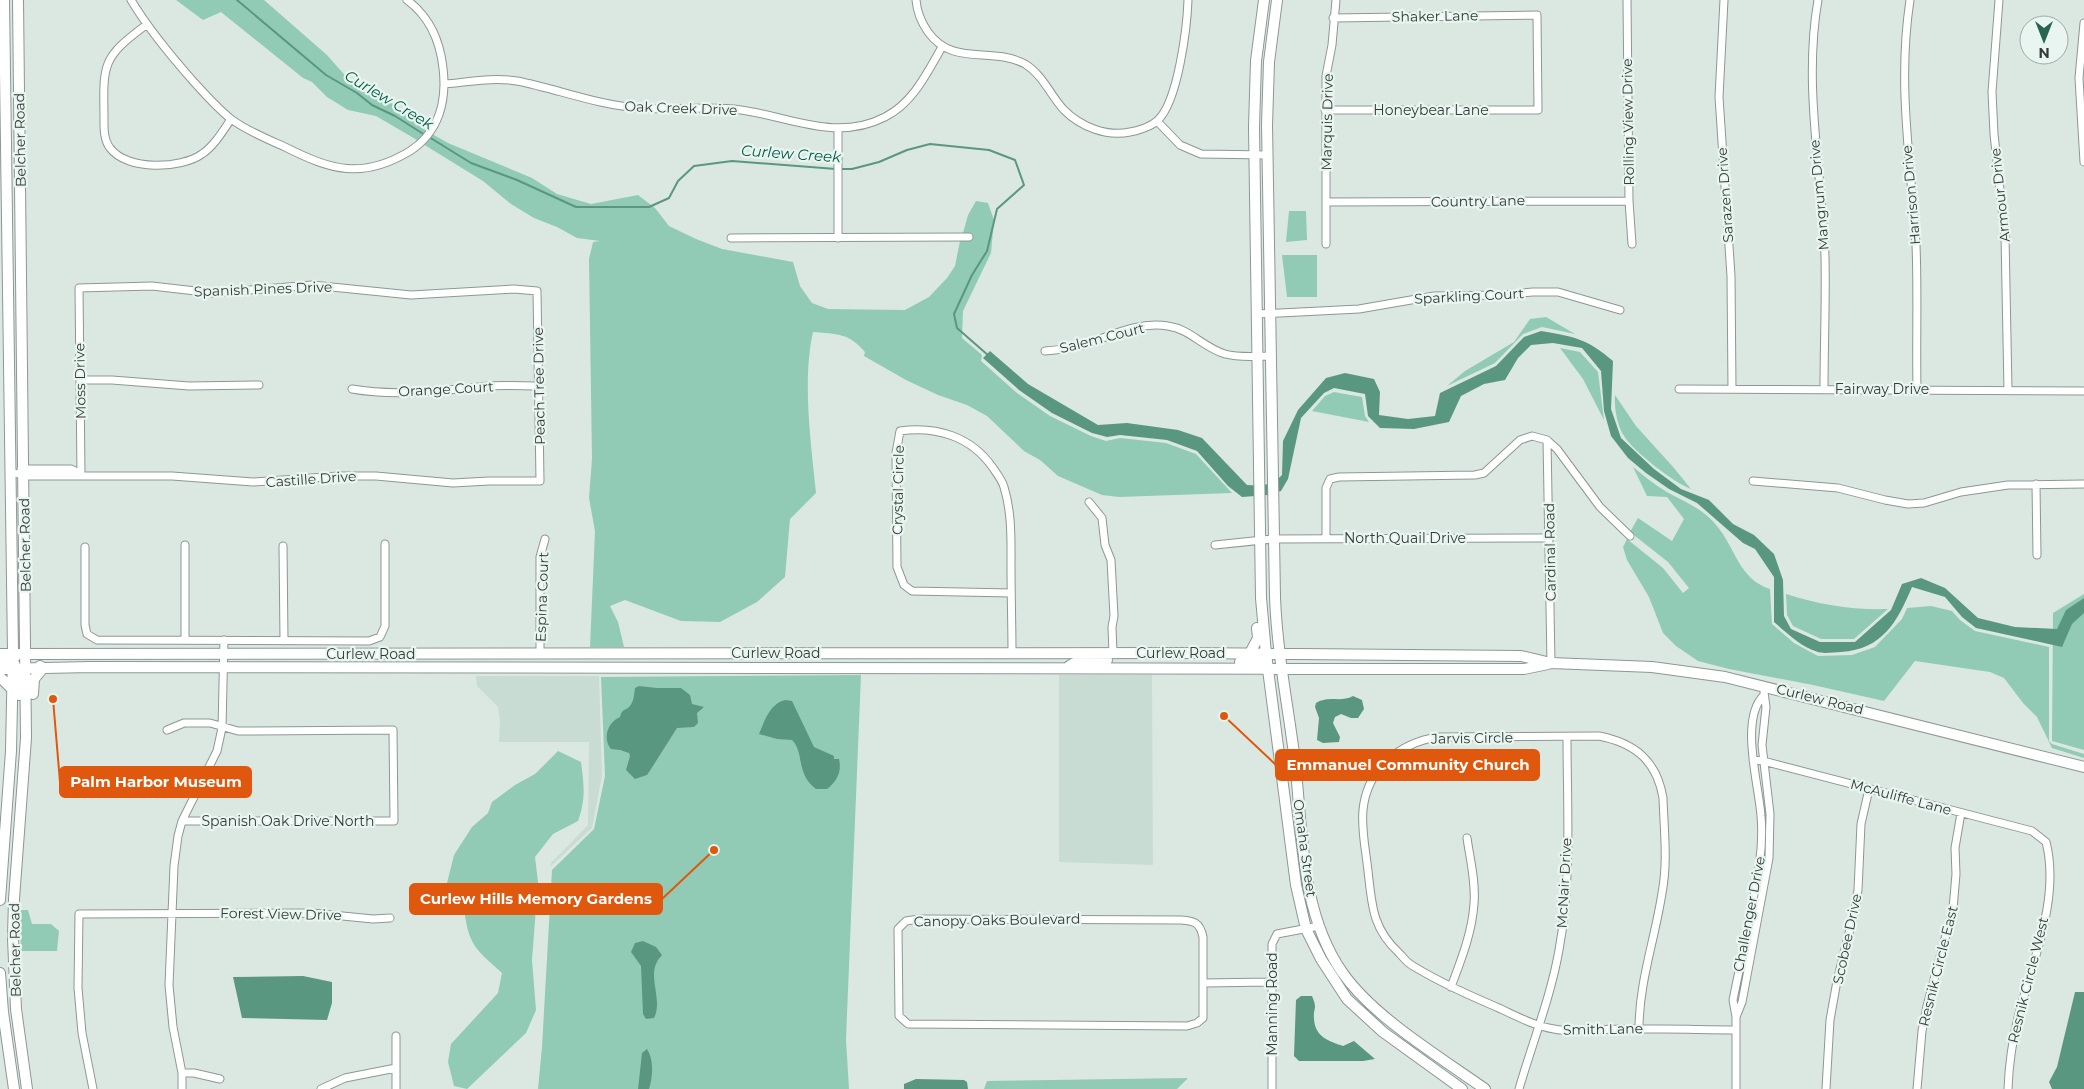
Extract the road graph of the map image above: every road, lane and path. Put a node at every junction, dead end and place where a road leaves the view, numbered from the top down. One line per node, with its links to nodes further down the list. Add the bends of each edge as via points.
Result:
1 (4, 0): 25 (main road, Belcher Road)
2 (18, 0): 26 (main road, Belcher Road)
3 (132, 0): 17 (street)
4 (407, 0): 19 (street, via 433,31 439,45)
5 (916, 0): 18 (street, via 923,25)
6 (1188, 0): 23 (street, via 1175,79 1168,104)
7 (1264, 0): 28 (main road, Omaha Street, via 1256,61)
8 (1277, 0): 27 (main road, Omaha Street, via 1269,62)
9 (1336, 0): 15 (street, Marquis Drive)
10 (1627, 0): 30 (street, Rolling View Drive)
11 (1724, 0): 52 (street, Sarazen Drive, via 1719,97 1731,276)
12 (1818, 0): 53 (street, Mangrum Drive, via 1813,82 1814,140 1825,256)
13 (1910, 0): 54 (street, Harrison Drive, via 1903,71 1916,246)
14 (1998, 0): 55 (street, Armour Drive, via 1992,92 2005,236)
15 (1333, 18): 20 (street, Marquis Drive); 21 (street, Shaker Lane, via 1537,15)
16 (2084, 23): 29 (street, via 2079,78)
17 (146, 25): 22 (street, via 206,96); 22 (street, via 114,50 107,65 103,79 104,125 110,148 125,160 137,164 181,163 194,159 211,147)
18 (942, 47): 23 (street, via 955,52 998,55 1024,64 1044,82 1064,110 1077,120 1106,133 1135,131); 24 (street, Oak Creek Drive, via 918,86 893,112 864,125)
19 (445, 84): 22 (street, via 439,117 427,136 401,156 364,168 326,166); 24 (street, Oak Creek Drive, via 508,80 609,104 640,108 733,109)
20 (1324, 110): 21 (street, Honeybear Lane); 31 (street, Marquis Drive)
21 (1538, 110)
22 (231, 119)
23 (1157, 121): 28 (street, via 1189,151 1214,156)
24 (838, 129): 34 (street)
25 (3, 143): 26 (street); 43 (main road, Belcher Road)
26 (20, 143): 44 (main road, Belcher Road)
27 (1267, 155): 28 (street); 41 (main road, Omaha Street)
28 (1254, 156): 40 (main road, Omaha Street)
29 (2084, 162)
30 (1630, 201): 31 (street, Country Lane); 36 (street, Rolling View Drive)
31 (1326, 202): 35 (street, Marquis Drive)
32 (969, 237): 34 (street)
33 (731, 238): 34 (street)
34 (838, 238)
35 (1326, 244)
36 (1632, 244)
37 (79, 288): 38 (street, Spanish Pines Drive, via 152,286 213,293 312,285 411,295); 47 (street, Moss Drive)
38 (537, 290): 49 (street, Peach Tree Drive)
39 (1620, 310): 41 (street, Sparkling Court, via 1558,292 1533,292 1434,296 1359,310)
40 (1258, 314): 41 (street, Sparkling Court); 45 (main road, Omaha Street)
41 (1270, 314): 46 (main road, Omaha Street)
42 (1045, 351): 45 (street, Salem Court, via 1082,345 1132,328 1158,325 1178,328 1225,354)
43 (9, 356): 44 (main road); 57 (main road, Belcher Road)
44 (23, 356): 60 (main road, Belcher Road)
45 (1258, 356): 46 (street, Salem Court); 74 (main road, Omaha Street)
46 (1271, 356): 73 (main road, Omaha Street)
47 (80, 380): 48 (street, via 189,386); 61 (street, Moss Drive)
48 (258, 384)
49 (540, 386): 50 (street, Orange Court, via 408,393); 62 (street, Peach Tree Drive)
50 (352, 389)
51 (1679, 389): 52 (street, Fairway Drive)
52 (1732, 389): 53 (street, Fairway Drive)
53 (1824, 389): 54 (street, Fairway Drive)
54 (1916, 390): 55 (street, Fairway Drive)
55 (2008, 390): 56 (street, Fairway Drive)
56 (2084, 390)
57 (5, 412): 59 (main road, Belcher Road)
58 (1547, 440): 69 (street, via 1590,495); 70 (street, via 1532,436 1520,440 1484,473 1330,479 1326,488); 71 (street, Cardinal Road)
59 (10, 472): 60 (street, Castille Drive); 67 (main road, Belcher Road)
60 (25, 472): 61 (street, Castille Drive); 75 (main road, Belcher Road)
61 (81, 474): 62 (street, Castille Drive, via 253,482 339,476 453,483)
62 (540, 481)
63 (1753, 482): 64 (street, via 1838,488 1908,504 1982,488)
64 (2036, 484): 65 (street); 81 (street)
65 (2084, 484)
66 (1089, 502): 88 (street, via 1102,518 1105,545 1111,560)
67 (11, 518): 68 (main road, Belcher Road); 96 (main road, via 17,557)
68 (11, 533): 87 (main road, via 8,637); 96 (main road, Belcher Road)
69 (1630, 536)
70 (1326, 538): 71 (street, North Quail Drive); 73 (street, North Quail Drive)
71 (1550, 538): 99 (street, Cardinal Road)
72 (545, 539): 94 (street, Espina Court, via 540,557)
73 (1273, 539): 74 (street, North Quail Drive); 98 (main road, Omaha Street)
74 (1260, 541): 78 (street, North Quail Drive); 82 (main road, Omaha Street)
75 (25, 542): 91 (main road, via 31,582 32,640 34,646); 96 (main road, Belcher Road)
76 (385, 544): 86 (street, via 385,626 380,637 369,641)
77 (185, 545): 84 (street)
78 (1215, 545)
79 (283, 546): 86 (street)
80 (85, 547): 84 (street, via 87,634 96,640)
81 (2037, 555)
82 (1260, 565): 90 (main road, via 1254,582 1258,638); 98 (main road, Omaha Street)
83 (1011, 593): 83 (street, Crystal Circle, via 912,591 904,585 898,566 896,453 900,431 920,428 947,433 969,443 987,459 1004,486 1010,517); 95 (street, Crystal Circle)
84 (185, 640): 85 (street)
85 (224, 640): 86 (street); 93 (street)
86 (284, 640)
87 (0, 653): 96 (main road, Curlew Road)
88 (1113, 653): 89 (main road, Curlew Road); 95 (main road, Curlew Road)
89 (1137, 653): 90 (main road, Curlew Road); 104 (main road, via 1127,659 1072,662)
90 (1250, 653): 98 (main road, Curlew Road)
91 (46, 654): 92 (main road, Curlew Road); 96 (main road, Curlew Road)
92 (148, 654): 93 (main road, Curlew Road); 96 (main road, via 123,659)
93 (224, 654): 94 (main road, Curlew Road); 100 (street)
94 (540, 654): 95 (main road, Curlew Road); 101 (main road, via 528,660 475,662)
95 (1012, 654): 102 (main road, via 999,660 945,661)
96 (20, 660): 97 (main road); 103 (main road, Curlew Road); 105 (main road, Curlew Road); 109 (main road, Belcher Road); 121 (main road, Belcher Road, via 26,762)
97 (0, 662)
98 (1276, 662): 99 (main road, Curlew Road, via 1524,669); 99 (main road, Curlew Road, via 1521,656); 106 (main road, Curlew Road); 108 (main road, Omaha Street); 132 (main road, Omaha Street, via 1295,762 1309,893)
99 (1551, 664): 110 (main road, Curlew Road, via 1652,667 1725,677)
100 (224, 667): 101 (main road, Curlew Road); 103 (main road, Curlew Road); 111 (street)
101 (471, 667): 102 (main road, Curlew Road)
102 (933, 667): 104 (main road, Curlew Road)
103 (43, 668): 121 (main road, via 37,673 33,685 32,763)
104 (1067, 668): 106 (main road, Curlew Road)
105 (0, 669)
106 (1148, 669): 108 (main road, via 1174,676 1258,676)
107 (0, 677): 109 (main road)
108 (1269, 683): 133 (main road, Omaha Street, via 1296,885)
109 (11, 688): 127 (main road, Belcher Road, via 11,751)
110 (1765, 691): 114 (street, Challenger Drive, via 1755,705); 115 (street, Challenger Drive); 116 (main road, Curlew Road)
111 (222, 728): 112 (street, via 210,723 184,723); 122 (street, via 217,751); 122 (street, Spanish Oak Drive North, via 238,731 393,730 394,821)
112 (167, 730)
113 (1567, 737): 138 (street, Jarvis Circle, via 1422,739 1389,759 1371,782 1362,811 1372,902 1379,928 1386,941 1410,964); 139 (street, McNair Drive, via 1565,911 1557,960); 140 (street, Jarvis Circle, via 1599,736 1633,748 1652,766 1661,789 1665,870 1641,992)
114 (1753, 760): 115 (street, McAuliffe Lane); 119 (street, Challenger Drive)
115 (1763, 761): 117 (street, McAuliffe Lane); 120 (street, Challenger Drive)
116 (2084, 767)
117 (1869, 789): 118 (street, McAuliffe Lane); 157 (street, Scobee Drive, via 1861,824 1856,899 1830,1020)
118 (1961, 813): 124 (street, McAuliffe Lane, via 2032,831); 158 (street, Resnik Circle East, via 1955,842 1953,909 1922,1030)
119 (1761, 814): 120 (street); 125 (street, Challenger Drive)
120 (1770, 814): 126 (street, Challenger Drive)
121 (20, 821): 147 (main road, Belcher Road, via 13,977)
122 (182, 821): 128 (street, via 174,866)
123 (1467, 838): 138 (street, via 1474,905 1465,950)
124 (2046, 842): 159 (street, Resnik Circle West, via 2049,885 2043,930 2012,1040)
125 (1760, 863): 126 (street); 129 (street, Challenger Drive)
126 (1768, 865): 130 (street, Challenger Drive)
127 (0, 900)
128 (172, 913): 131 (street, Forest View Drive); 144 (street, via 170,999); 148 (street, Forest View Drive, via 78,914 78,988 82,1034)
129 (1750, 915): 130 (street); 134 (street, Challenger Drive)
130 (1758, 917): 134 (street, Challenger Drive)
131 (390, 918)
132 (1319, 926): 133 (street, Manning Road); 154 (main road, Omaha Street, via 1343,973 1372,1006)
133 (1306, 929): 136 (street, Manning Road, via 1277,934 1272,944); 153 (main road, Omaha Street, via 1321,960 1347,999 1384,1032)
134 (1744, 966): 141 (street, Challenger Drive, via 1733,1000)
135 (0, 973): 146 (main road, Belcher Road)
136 (1271, 982): 137 (street); 152 (street, Manning Road)
137 (1204, 983): 137 (street, Canopy Oaks Boulevard, via 1203,1018 1188,1026 908,1024 899,1016 898,929 906,921 919,919 1195,921 1201,926 1204,937)
138 (1451, 987): 139 (street, Jarvis Circle)
139 (1538, 1025): 140 (street, Smith Lane, via 1556,1030); 155 (street)
140 (1639, 1028): 141 (street, Smith Lane)
141 (1736, 1030): 156 (street)
142 (396, 1036): 143 (street)
143 (396, 1068): 150 (street, via 345,1078); 151 (street)
144 (182, 1073): 145 (street); 149 (street)
145 (220, 1079)
146 (14, 1089)
147 (27, 1089)
148 (93, 1089)
149 (182, 1089)
150 (321, 1089)
151 (396, 1089)
152 (1272, 1089)
153 (1462, 1089)
154 (1485, 1089)
155 (1519, 1089)
156 (1736, 1089)
157 (1826, 1089)
158 (1917, 1089)
159 (2008, 1089)

